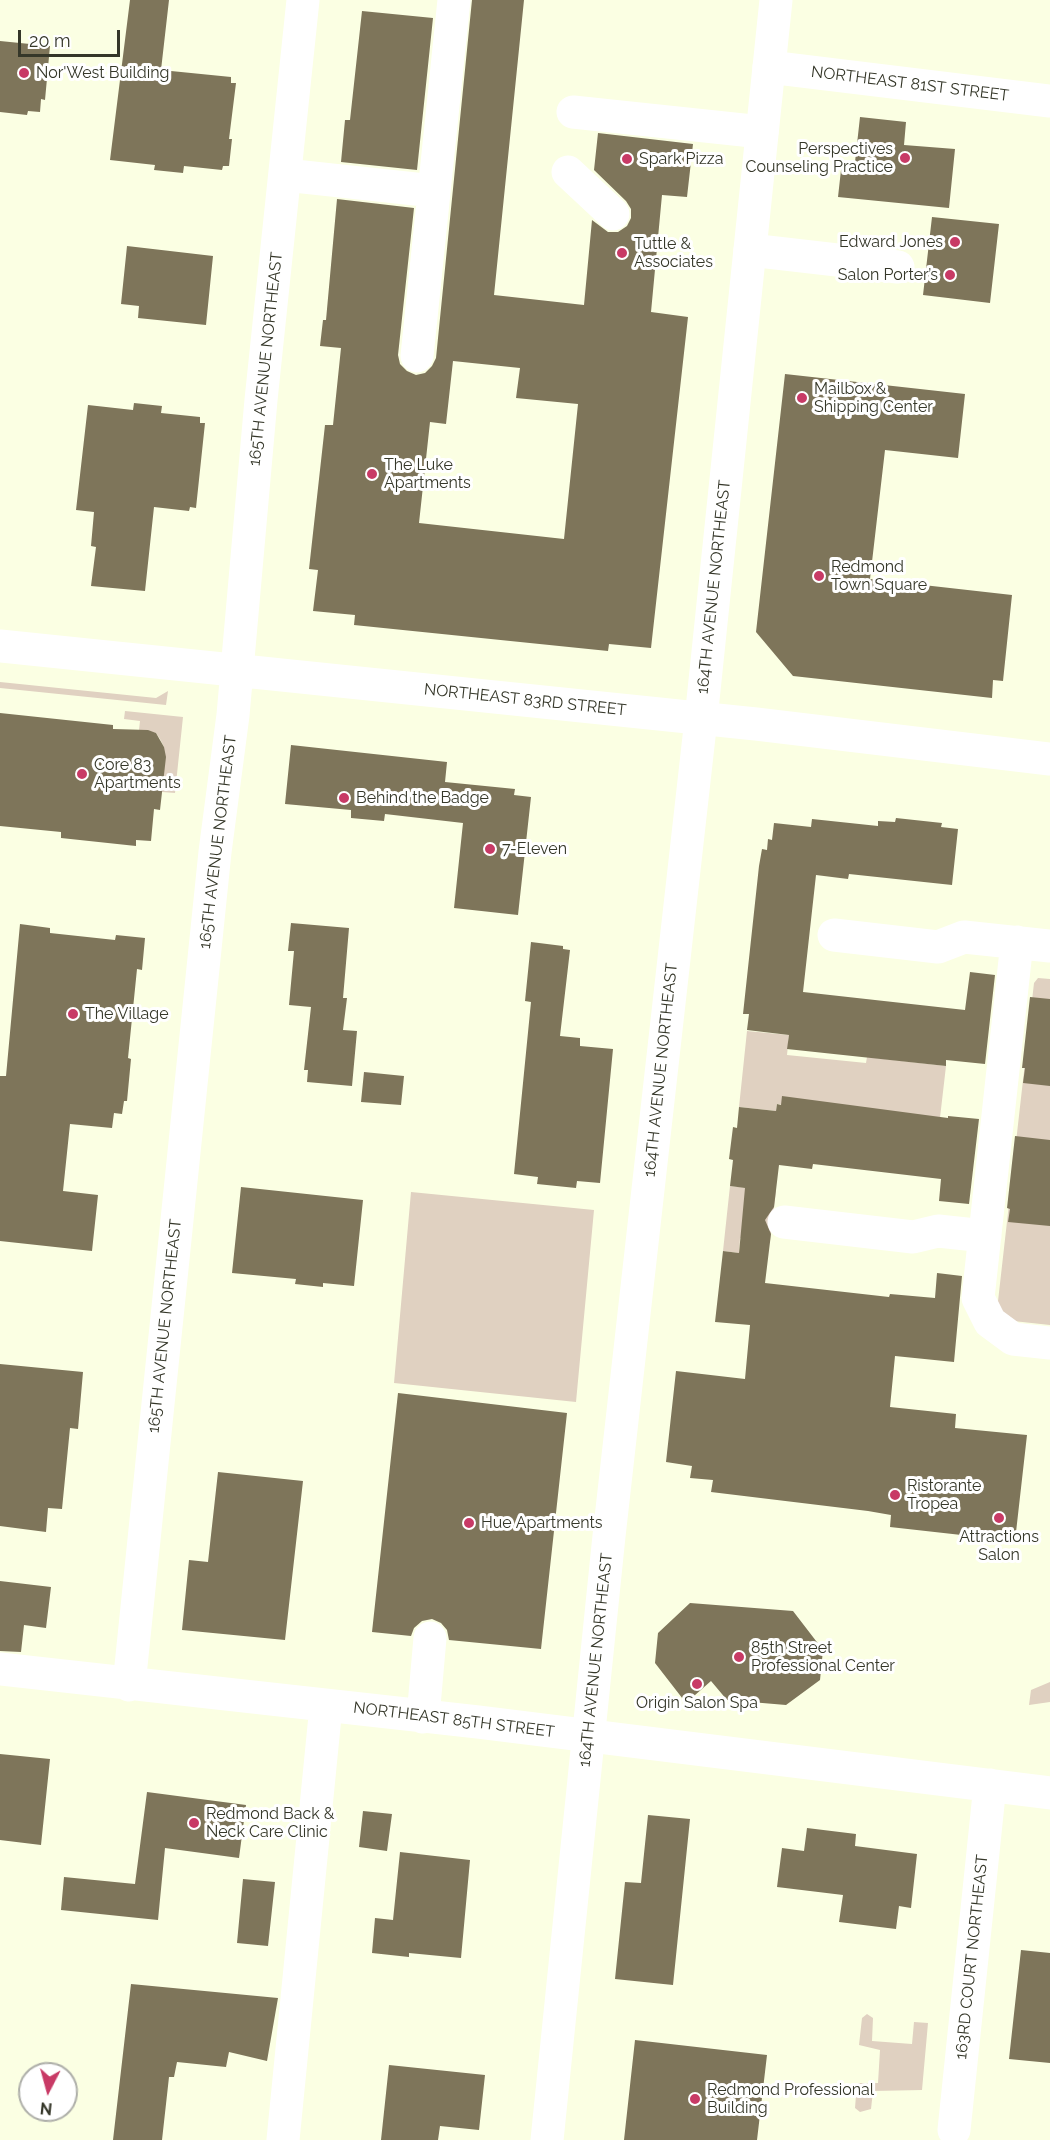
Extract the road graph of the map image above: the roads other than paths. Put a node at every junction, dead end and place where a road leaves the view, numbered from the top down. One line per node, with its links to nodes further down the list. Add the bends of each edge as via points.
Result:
1 (303, 0): 9 (street, 165TH AVENUE NORTHEAST)
2 (454, 0): 10 (street)
3 (776, 0): 4 (street, 164TH AVENUE NORTHEAST)
4 (769, 67): 5 (street, NORTHEAST 81ST STREET); 7 (street, 164TH AVENUE NORTHEAST)
5 (1050, 101)
6 (573, 112): 7 (street)
7 (762, 132): 12 (street, 164TH AVENUE NORTHEAST)
8 (568, 172): 11 (street)
9 (285, 175): 10 (street); 16 (street, 165TH AVENUE NORTHEAST)
10 (434, 191): 14 (street)
11 (613, 214)
12 (750, 250): 13 (street); 17 (street, 164TH AVENUE NORTHEAST)
13 (898, 267)
14 (417, 356)
15 (0, 646): 16 (street, NORTHEAST 83RD STREET)
16 (237, 670): 17 (street, NORTHEAST 83RD STREET); 27 (street, 165TH AVENUE NORTHEAST, via 214,852)
17 (701, 719): 18 (street, NORTHEAST 83RD STREET); 30 (street, 164TH AVENUE NORTHEAST)
18 (1050, 759)
19 (834, 935): 20 (street, via 938,947 964,937)
20 (1017, 942): 21 (street); 23 (street)
21 (1050, 946)
22 (784, 1222): 23 (street, via 912,1237 938,1232)
23 (985, 1236): 24 (street, via 978,1299 990,1323 1013,1339)
24 (1050, 1343)
25 (430, 1638): 29 (street)
26 (0, 1669): 27 (street, NORTHEAST 85TH STREET)
27 (129, 1684): 28 (street, NORTHEAST 85TH STREET)
28 (326, 1706): 29 (street, NORTHEAST 85TH STREET); 34 (street)
29 (423, 1717): 30 (street, NORTHEAST 85TH STREET)
30 (588, 1736): 31 (street, NORTHEAST 85TH STREET); 35 (street, 164TH AVENUE NORTHEAST)
31 (990, 1785): 32 (street, NORTHEAST 85TH STREET); 33 (street, 163RD COURT NORTHEAST)
32 (1050, 1793)
33 (954, 2130)
34 (283, 2140)
35 (547, 2140)

